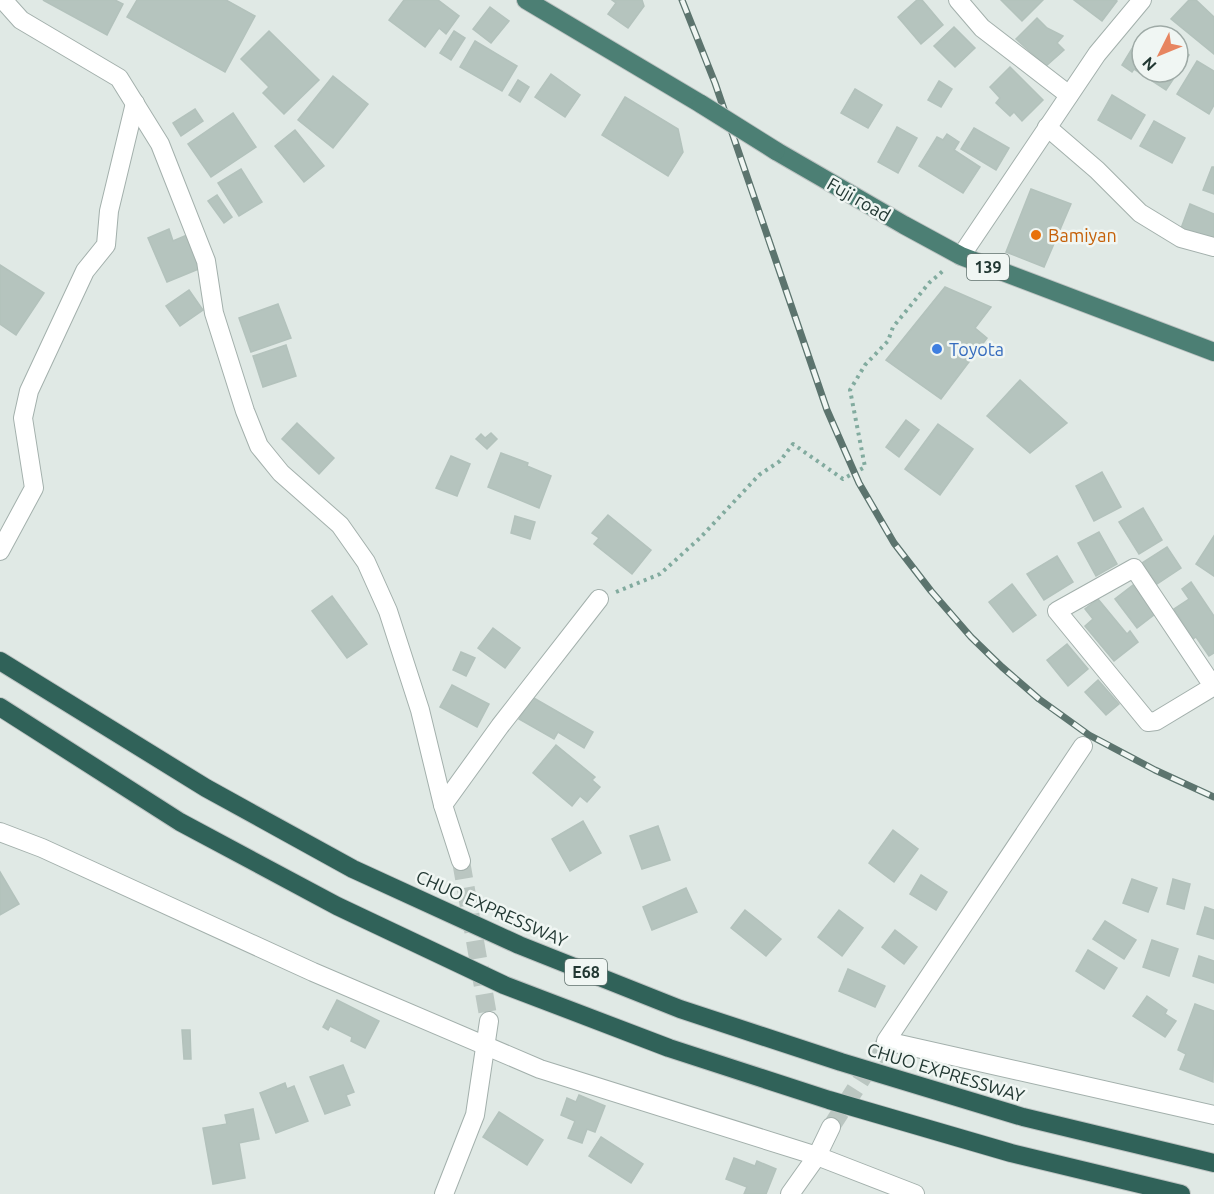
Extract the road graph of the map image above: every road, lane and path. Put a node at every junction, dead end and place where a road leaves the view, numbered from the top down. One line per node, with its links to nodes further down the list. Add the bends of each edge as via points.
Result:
1 (3, 0): 6 (street, via 21,20 119,78)
2 (526, 0): 9 (highway, Fuji road / 139, bridge, via 776,151)
3 (958, 0): 5 (street, via 982,28)
4 (1142, 0): 5 (street, via 1096,54)
5 (1068, 95): 7 (street)
6 (135, 103): 11 (street, via 109,211 106,246 85,271 29,391 23,418 34,488); 17 (street, via 160,144 206,261 214,314 259,446 281,473 340,525 366,562 388,611 420,710)
7 (1047, 127): 8 (street, via 1140,213 1181,238); 9 (street)
8 (1214, 247)
9 (961, 256): 10 (highway, Fuji road / 139); 12 (path, via 928,283 850,390 865,467 843,480 793,444 780,461 759,476 660,574)
10 (1214, 352)
11 (0, 551)
12 (599, 599): 17 (street)
13 (3, 663): 25 (highway, CHUO EXPRESSWAY / E68, via 206,788 333,858 519,945 680,1009 841,1062 1023,1117)
14 (1213, 686): 14 (street, via 1156,721 1148,722 1057,610 1134,568)
15 (0, 707): 29 (highway, E68, via 180,822 336,906 504,985 669,1048 829,1100 1011,1153)
16 (1083, 746): 22 (street, via 886,1041)
17 (443, 805): 19 (street)
18 (0, 832): 21 (street)
19 (461, 861)
20 (489, 1020): 21 (street)
21 (487, 1047): 24 (street, via 540,1069); 26 (street, via 475,1115)
22 (1214, 1115)
23 (831, 1127): 24 (street)
24 (817, 1156): 27 (street); 28 (street)
25 (1214, 1162)
26 (444, 1194)
27 (790, 1194)
28 (915, 1194)
29 (1181, 1194)

